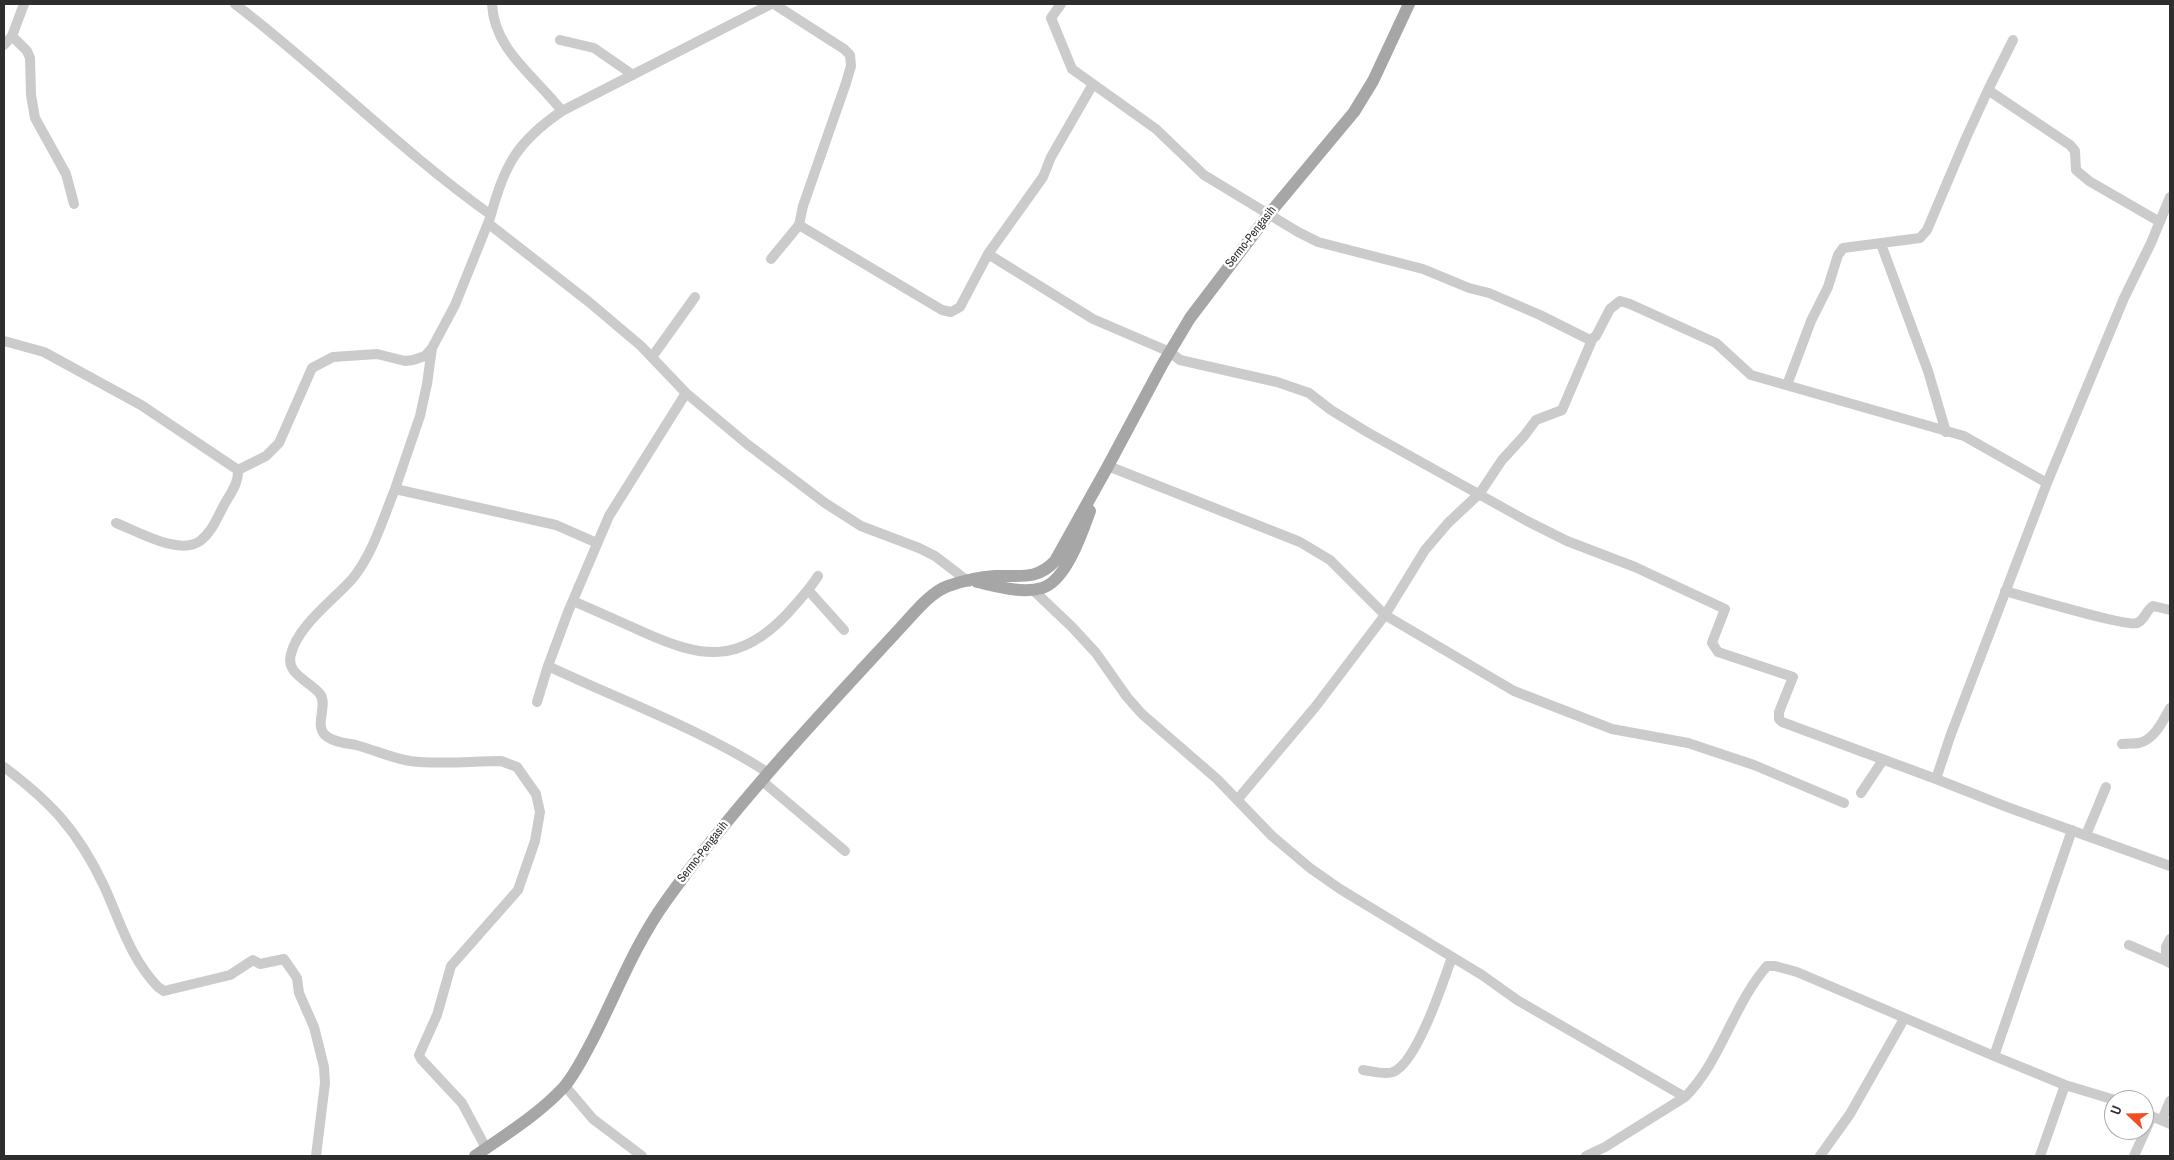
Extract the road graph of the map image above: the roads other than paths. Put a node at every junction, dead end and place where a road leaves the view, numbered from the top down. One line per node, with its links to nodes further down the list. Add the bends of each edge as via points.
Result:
1 (24, 4): 7 (street)
2 (235, 4): 18 (street, via 273,32)
3 (492, 4): 14 (street, via 494,26 500,38)
4 (772, 4): 11 (street); 20 (street, via 850,55 846,82)
5 (1060, 4): 12 (street, via 1050,18 1072,69)
6 (1409, 4): 17 (main road, Sermo-Pengasih, via 1373,81 1354,112)
7 (12, 36): 10 (street); 16 (street, via 30,58 35,118 66,174)
8 (560, 40): 11 (street, via 594,48)
9 (2013, 40): 13 (street)
10 (4, 45)
11 (633, 75): 14 (street)
12 (1093, 84): 17 (street, via 1156,129 1204,175); 22 (street, via 1051,156 1043,177)
13 (1988, 90): 19 (street, via 2070,145 2075,151 2076,170 2089,181); 21 (street, via 1927,230 1920,238)
14 (562, 110): 18 (street, via 538,127 515,154 498,191)
15 (2170, 197): 19 (street)
16 (74, 204)
17 (1269, 214): 25 (street, via 1318,242 1424,270 1489,293); 28 (main road, Sermo-Pengasih, via 1214,286)
18 (490, 219): 27 (street, via 455,304); 29 (street, via 521,251 589,302)
19 (2160, 222): 36 (street, via 2124,298)
20 (799, 225): 22 (street, via 925,301 951,312 960,307); 23 (street)
21 (1881, 244): 30 (street, via 1844,248 1838,255); 32 (street, via 1928,370)
22 (988, 254): 28 (street, via 1093,319)
23 (771, 259)
24 (695, 297): 29 (street)
25 (1592, 340): 30 (street, via 1610,308 1620,301 1707,338 1751,375); 38 (street, via 1562,410 1536,420 1502,460)
26 (4, 342): 34 (street, via 44,352 141,405)
27 (432, 348): 34 (street, via 425,356 412,360 377,354 333,357 312,368 279,443 266,456); 37 (street, via 420,416)
28 (1170, 352): 33 (main road, Sermo-Pengasih); 38 (street, via 1190,363 1294,386 1360,428)
29 (652, 357): 31 (street)
30 (1787, 385): 32 (street)
31 (686, 393): 40 (street, via 609,516); 42 (street, via 747,444 844,516 927,552)
32 (1946, 432): 36 (street, via 1964,436)
33 (1108, 466): 35 (main road, Sermo-Pengasih); 48 (street, via 1300,542 1330,560)
34 (238, 470): 39 (street, via 234,489 209,532 194,544 172,546)
35 (1102, 478): 42 (main road, Sermo-Pengasih, via 1047,569 1027,576 984,577); 43 (main road, Sermo-Pengasih, via 1068,562 1054,582)
36 (2047, 483): 45 (street)
37 (395, 489): 40 (street, via 556,526); 79 (street, via 366,559 353,578 304,630 291,654 290,663 298,675 320,694 321,728 329,739 412,762 509,763 517,767 536,794 540,812 538,827 518,890 451,966 437,1015 419,1055 462,1103)
38 (1480, 493): 48 (street, via 1425,550); 54 (street, via 1527,521 1635,566 1725,610 1712,643 1718,652 1793,678 1779,712 1782,722)
39 (116, 523)
40 (597, 543): 46 (street)
41 (818, 576): 44 (street)
42 (970, 582): 43 (main road, Sermo-Pengasih); 56 (main road, Sermo-Pengasih, via 938,591 904,623)
43 (1033, 590): 60 (street, via 1096,653 1142,714)
44 (809, 591): 46 (street, via 763,637 710,654 676,646); 49 (street)
45 (2005, 592): 47 (street, via 2133,623 2142,619 2146,610 2153,606); 57 (street)
46 (573, 600): 50 (street)
47 (2170, 610)
48 (1385, 614): 60 (street, via 1316,706); 61 (street, via 1514,690 1612,729 1688,743 1754,765)
49 (844, 630)
50 (548, 666): 51 (street); 56 (street, via 721,745)
51 (537, 702)
52 (2170, 708): 53 (street, via 2148,739)
53 (2122, 744)
54 (1884, 760): 57 (street); 59 (street)
55 (4, 767): 80 (street, via 46,801 73,831 105,887 129,945 158,987 164,991 172,990 230,976 253,960 260,964 284,959 297,978 324,1067)
56 (764, 776): 64 (street); 74 (main road, Sermo-Pengasih, via 652,920 635,949 611,1004)
57 (1936, 779): 62 (street)
58 (2106, 787): 63 (street)
59 (1861, 793)
60 (1237, 800): 68 (street, via 1310,868)
61 (1844, 803)
62 (2072, 830): 63 (street); 71 (street)
63 (2086, 835): 65 (street)
64 (845, 851)
65 (2170, 866)
66 (2170, 939): 69 (street, via 2166,947)
67 (2129, 945): 69 (street)
68 (1452, 957): 72 (street, via 1427,1024 1403,1066 1392,1073); 76 (street, via 1525,1004)
69 (2168, 962)
70 (1904, 1019): 71 (street); 76 (street, via 1797,972 1768,966 1747,995 1697,1084); 84 (street, via 1850,1114)
71 (1994, 1056): 73 (street)
72 (1363, 1070)
73 (2066, 1084): 75 (street); 85 (street)
74 (565, 1086): 79 (main road, Sermo-Pengasih, via 536,1112); 82 (street, via 593,1119)
75 (2104, 1096)
76 (1684, 1097): 83 (street)
77 (2170, 1101): 78 (street)
78 (2157, 1118): 86 (street)
79 (486, 1148): 81 (main road, Sermo-Pengasih)
80 (316, 1156)
81 (476, 1156)
82 (642, 1156)
83 (1586, 1156)
84 (1820, 1156)
85 (2040, 1156)
86 (2134, 1156)

